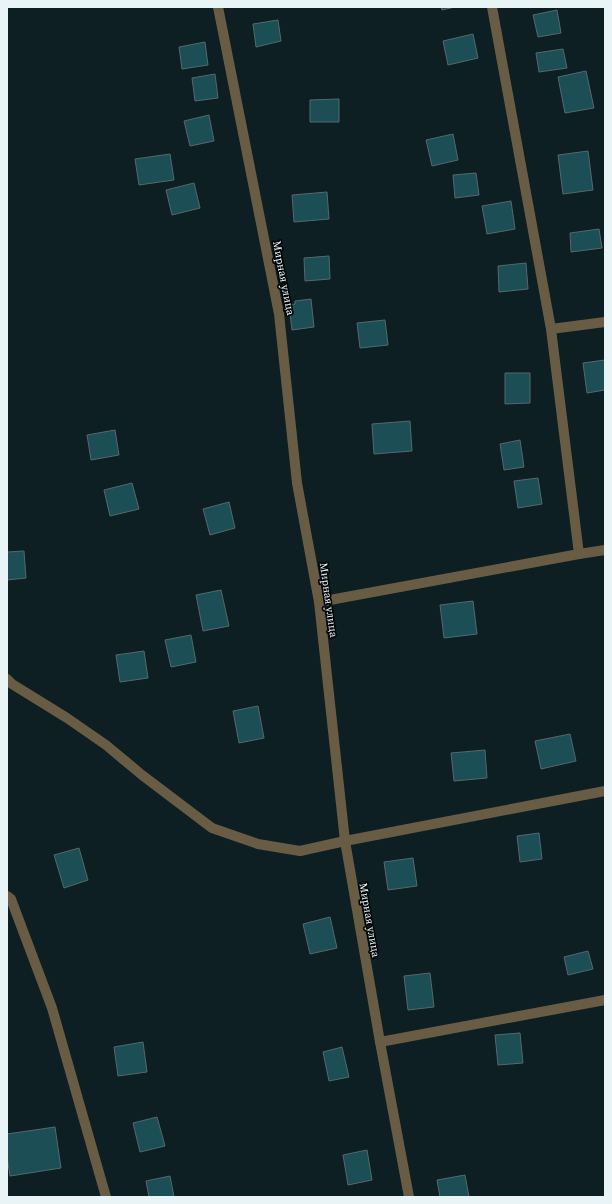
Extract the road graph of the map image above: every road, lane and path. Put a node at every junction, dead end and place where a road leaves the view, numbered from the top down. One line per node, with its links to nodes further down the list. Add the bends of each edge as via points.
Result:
1 (218, 7): 7 (street, Мирная улица, via 279,314 297,483)
2 (492, 7): 4 (street)
3 (605, 322): 4 (street)
4 (552, 329): 6 (street)
5 (605, 550): 6 (street)
6 (579, 554): 7 (street)
7 (319, 602): 10 (street, Мирная улица)
8 (7, 679): 10 (street, via 106,745 142,776 212,828 258,844 300,850)
9 (605, 791): 10 (street)
10 (345, 841): 13 (street, Мирная улица)
11 (7, 896): 14 (street, via 11,899 52,1008)
12 (605, 1000): 13 (street)
13 (380, 1042): 15 (street, Мирная улица)
14 (106, 1197)
15 (408, 1197)

